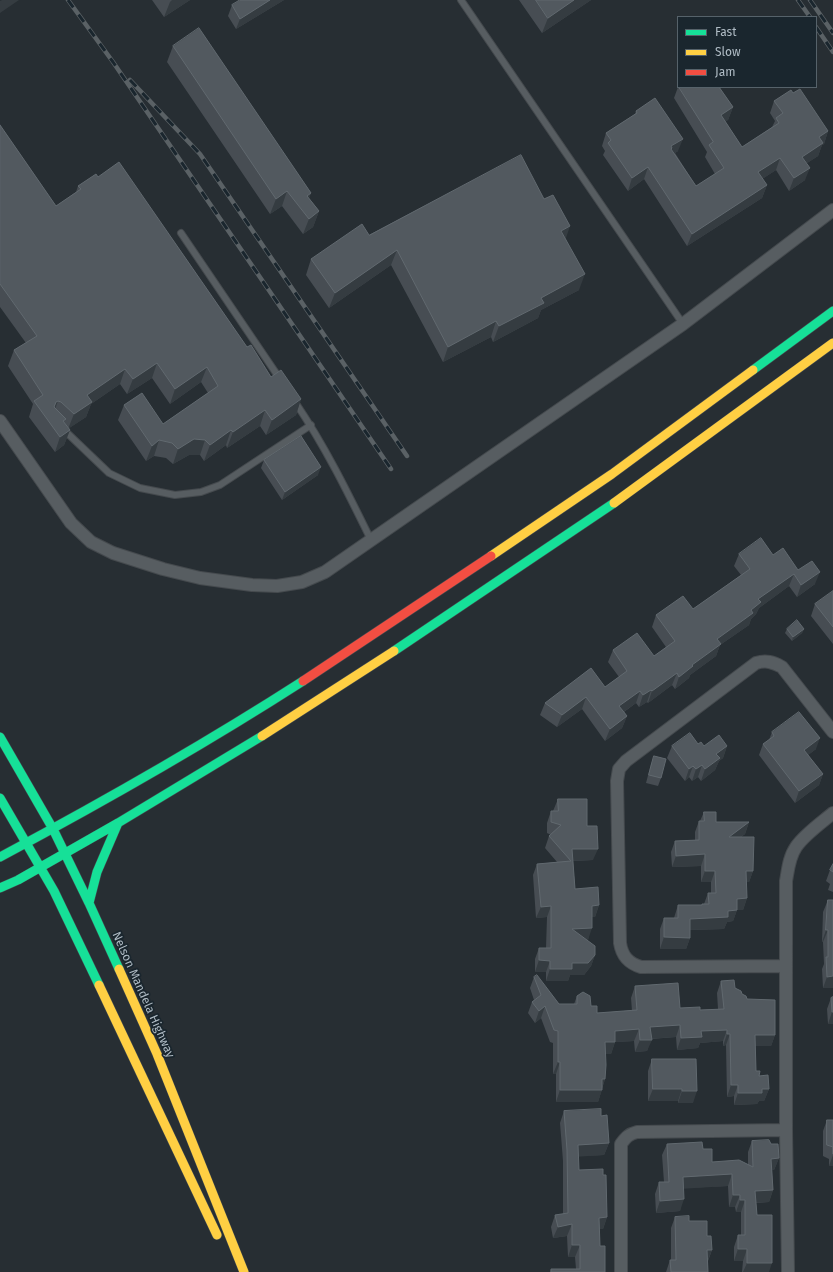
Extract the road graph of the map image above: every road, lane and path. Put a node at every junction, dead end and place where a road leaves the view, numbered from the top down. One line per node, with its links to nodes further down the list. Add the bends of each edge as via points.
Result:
1 (461, 0): 5 (lane)
2 (833, 210): 5 (street)
3 (181, 233): 7 (lane)
4 (833, 311): 18 (main road, via 612,474 358,645 244,719)
5 (682, 324): 12 (street)
6 (833, 343): 17 (main road, via 627,494 381,659 243,748)
7 (284, 386)
8 (293, 399): 11 (lane)
9 (0, 421): 12 (street, via 71,523 90,542 128,558 200,578 277,586 302,582 325,572)
10 (59, 426): 11 (lane, via 109,472 140,488 175,495 201,492 220,485)
11 (311, 426): 12 (lane)
12 (371, 540)
13 (833, 732): 25 (street, via 782,667 765,661 756,663 626,761 619,769 617,781 620,943 626,959 641,967)
14 (0, 737): 18 (main road, Nelson Mandela Highway)
15 (0, 798): 19 (main road)
16 (833, 813): 25 (street, via 800,842 788,865)
17 (118, 823): 20 (main road); 24 (main road, via 95,875)
18 (54, 829): 19 (main road); 20 (main road, Nelson Mandela Highway)
19 (27, 843): 21 (main road); 22 (main road)
20 (65, 853): 22 (main road); 24 (main road, Nelson Mandela Highway)
21 (0, 857)
22 (40, 867): 23 (main road); 27 (main road, via 54,891)
23 (0, 888)
24 (89, 903): 28 (main road, Nelson Mandela Highway, via 157,1054)
25 (786, 966): 26 (street)
26 (786, 1130): 29 (street, via 637,1132 625,1139 621,1144); 30 (street)
27 (222, 1244)
28 (244, 1272)
29 (621, 1272)
30 (788, 1272)

